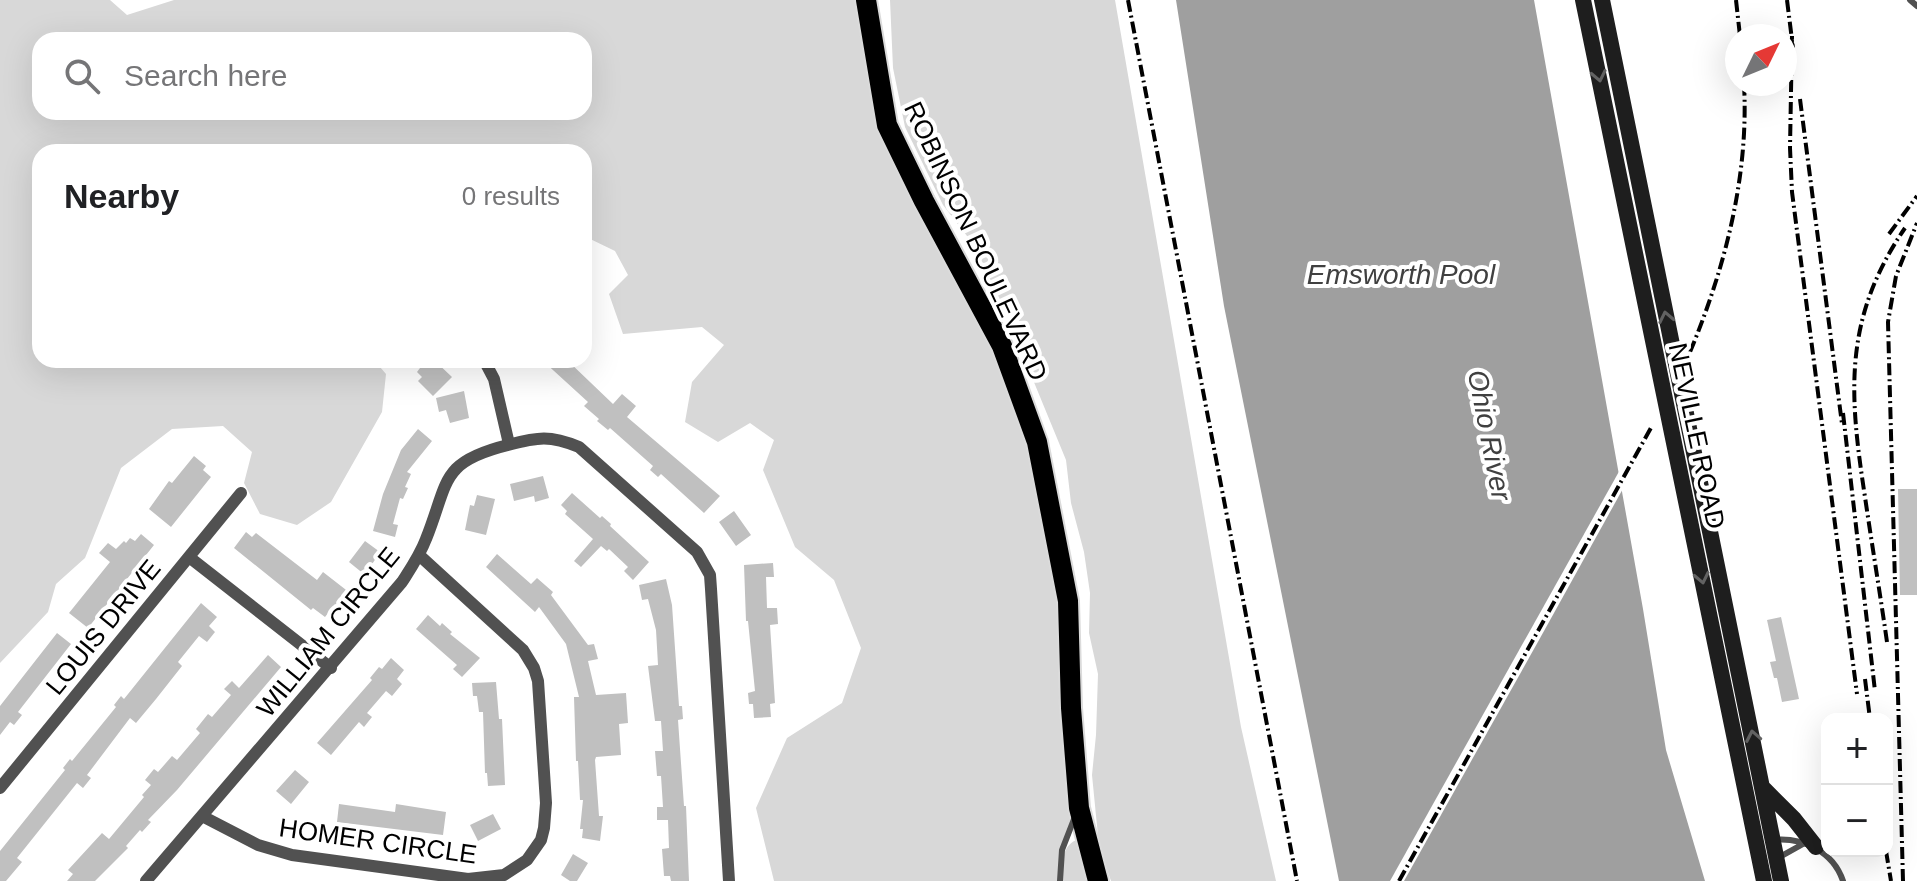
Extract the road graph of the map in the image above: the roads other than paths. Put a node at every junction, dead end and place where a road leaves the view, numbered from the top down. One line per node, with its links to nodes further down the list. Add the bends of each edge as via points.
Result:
1 (866, 0): 14 (main road, ROBINSON BOULEVARD, via 887,125 1002,346 1037,442 1068,601)
2 (1583, 0): 16 (main road, NEVILLE ROAD, one-way to 16)
3 (1602, 0): 13 (main road, NEVILLE ROAD, one-way to 3)
4 (1910, 0): 5 (lane)
5 (1917, 6)
6 (488, 368): 7 (street)
7 (509, 444): 9 (street, WILLIAM CIRCLE, via 468,457 453,470); 20 (street, WILLIAM CIRCLE, via 540,436 579,447 705,563 711,589)
8 (241, 493): 10 (street, LOUIS DRIVE)
9 (419, 555): 11 (street, WILLIAM CIRCLE); 15 (street, HOMER CIRCLE, via 510,637 534,668 546,817 541,840 527,860 504,875 468,879 273,851)
10 (189, 557): 11 (street); 12 (street, LOUIS DRIVE)
11 (331, 668): 15 (street, WILLIAM CIRCLE)
12 (0, 788)
13 (1763, 788): 16 (main road, NEVILLE ROAD); 17 (main road, via 1794,819)
14 (1079, 808): 21 (lane, via 1062,850); 22 (main road, ROBINSON BOULEVARD)
15 (202, 816): 19 (street, WILLIAM CIRCLE)
16 (1765, 842): 17 (lane, via 1788,839); 18 (main road, NEVILLE ROAD)
17 (1810, 846): 18 (lane); 25 (lane, via 1831,859)
18 (1769, 861): 23 (main road, NEVILLE ROAD); 24 (main road, NEVILLE ROAD)
19 (146, 881)
20 (729, 881)
21 (1060, 881)
22 (1098, 881)
23 (1764, 881)
24 (1781, 881)
25 (1843, 881)

